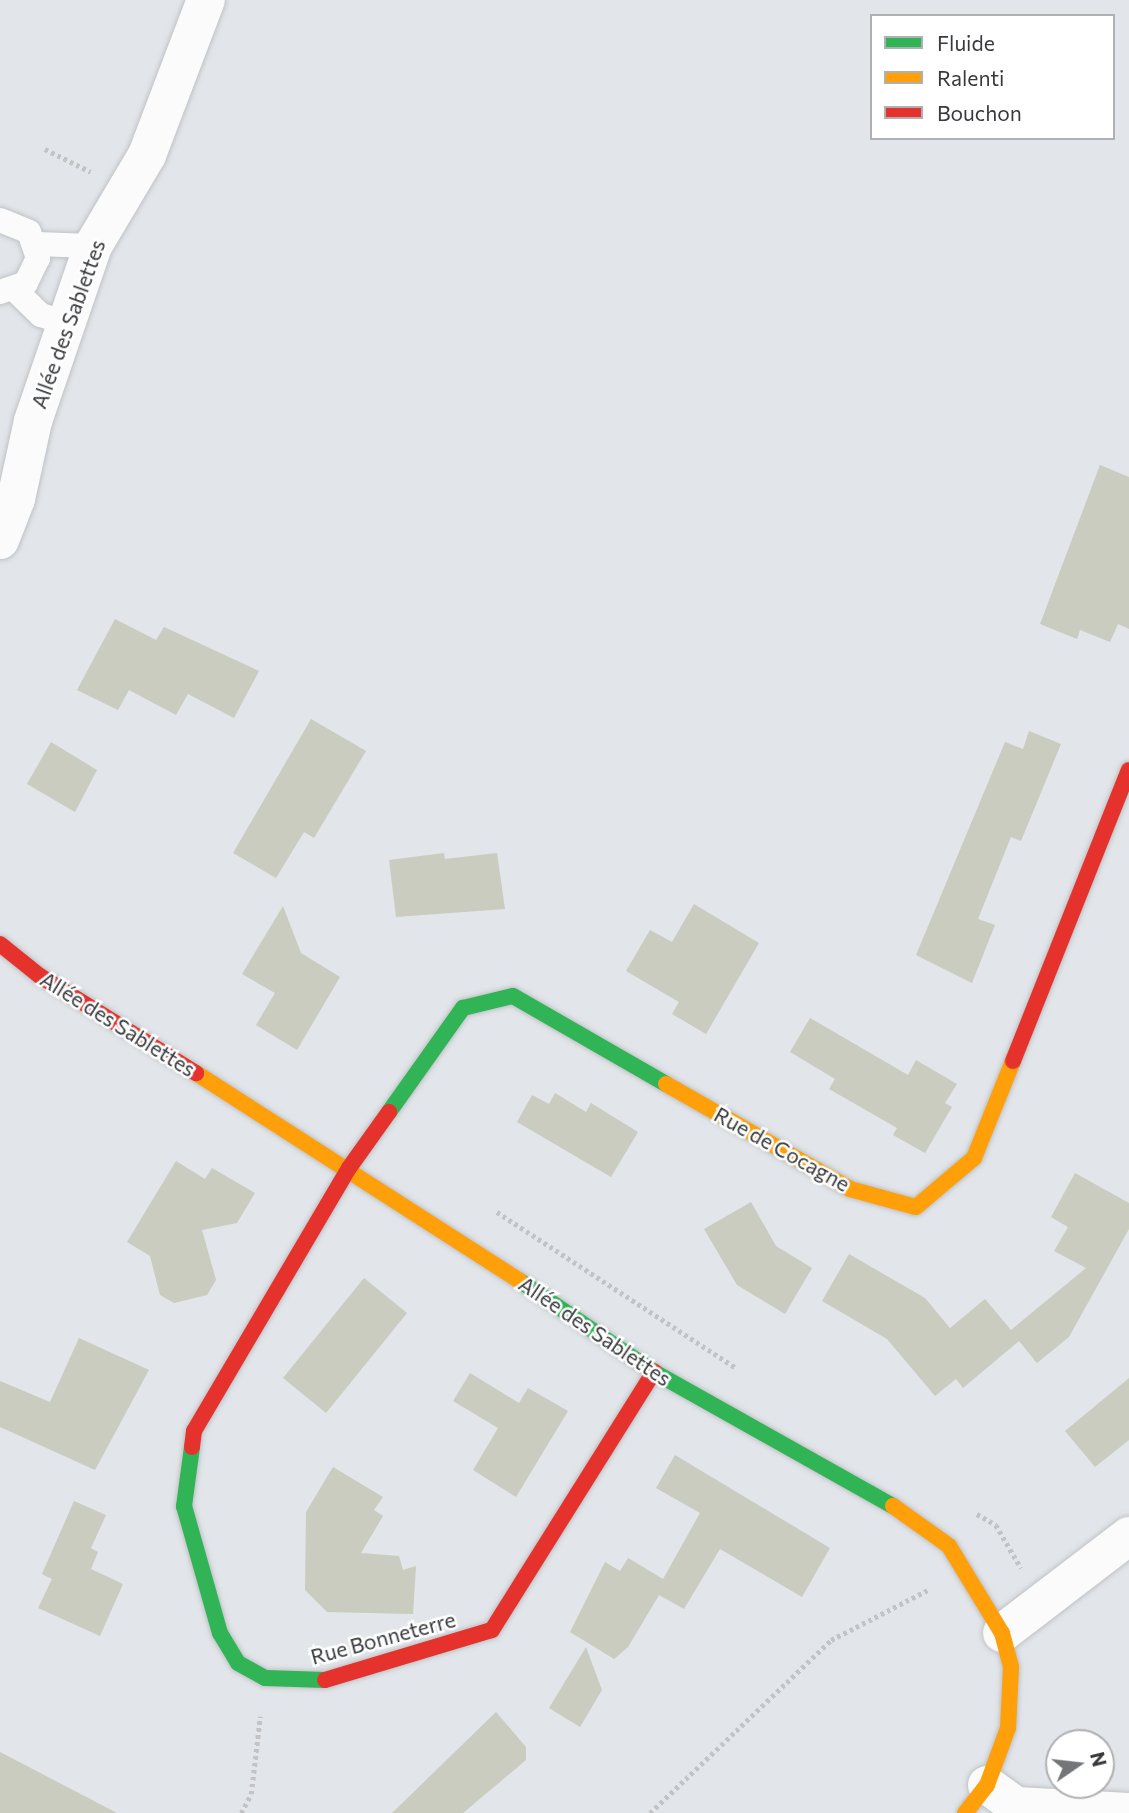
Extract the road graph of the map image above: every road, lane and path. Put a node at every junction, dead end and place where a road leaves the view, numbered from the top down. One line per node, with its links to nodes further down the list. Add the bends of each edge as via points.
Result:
1 (206, 0): 3 (street, Allée des Sablettes, via 147,155)
2 (44, 149): 3 (path)
3 (124, 193): 6 (street, Allée des Sablettes)
4 (0, 220): 5 (lane, via 17,223)
5 (36, 244): 6 (lane); 7 (lane, via 35,272)
6 (93, 246): 8 (street, Allée des Sablettes)
7 (7, 291): 8 (lane, via 41,315)
8 (68, 324): 9 (street, Allée des Sablettes)
9 (0, 540)
10 (1129, 770): 12 (street, Rue de Cocagne, via 974,1158 916,1207 850,1189 513,996 463,1008)
11 (0, 944): 12 (street, Allée des Sablettes, via 40,976)
12 (349, 1168): 13 (street, Allée des Sablettes); 17 (street, via 194,1431 184,1473 184,1506 220,1633 238,1663)
13 (654, 1372): 15 (street, Allée des Sablettes, via 921,1522 949,1546); 17 (street, Rue Bonneterre, via 492,1630 324,1680)
14 (1129, 1536): 16 (street)
15 (971, 1575): 16 (street, Allée des Sablettes); 21 (path, via 831,1640)
16 (1002, 1633): 18 (street, Allée des Sablettes, via 1012,1696 1008,1728)
17 (265, 1678): 20 (path, via 251,1794)
18 (976, 1799): 19 (street, via 1016,1806)
19 (1129, 1812)
20 (241, 1813)
21 (650, 1813)

